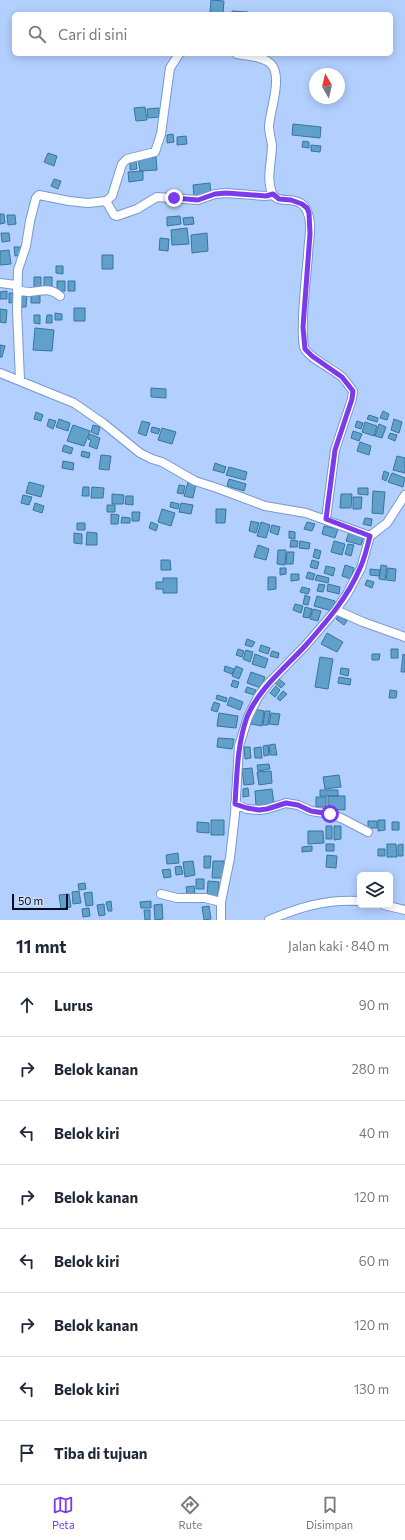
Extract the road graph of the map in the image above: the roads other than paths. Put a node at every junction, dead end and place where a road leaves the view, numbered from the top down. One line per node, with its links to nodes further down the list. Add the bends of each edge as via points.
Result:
1 (178, 56): 4 (street, via 170,68 161,134 155,152 127,159 122,164 115,190)
2 (245, 56): 3 (street, via 266,61 276,74 269,127 272,144 269,171)
3 (273, 194): 4 (street, via 266,196 226,193 198,200 157,197 145,206 120,216 114,215); 11 (street, via 279,199 302,204 309,213 310,234 303,327 305,349 342,377 353,391 335,450)
4 (106, 201): 6 (street, via 88,203 39,195 36,198 18,270)
5 (0, 283): 6 (street)
6 (17, 288): 7 (street, via 29,292 54,291); 9 (street)
7 (60, 296)
8 (0, 373): 9 (street)
9 (20, 380): 11 (street, via 74,403 140,452 195,481 265,506)
10 (405, 495): 12 (street, via 386,523)
11 (326, 519): 12 (street)
12 (370, 536): 13 (street, via 360,568)
13 (336, 610): 14 (street); 15 (street, via 267,685 253,705 239,746)
14 (405, 636)
15 (235, 804): 16 (street, via 259,810 286,803 298,805 341,818); 19 (street, via 230,858)
16 (368, 832)
17 (161, 894): 19 (street)
18 (357, 901): 23 (street, via 319,903 295,909)
19 (221, 902): 22 (street)
20 (393, 907): 21 (street)
21 (405, 910)
22 (221, 920)
23 (269, 920)

